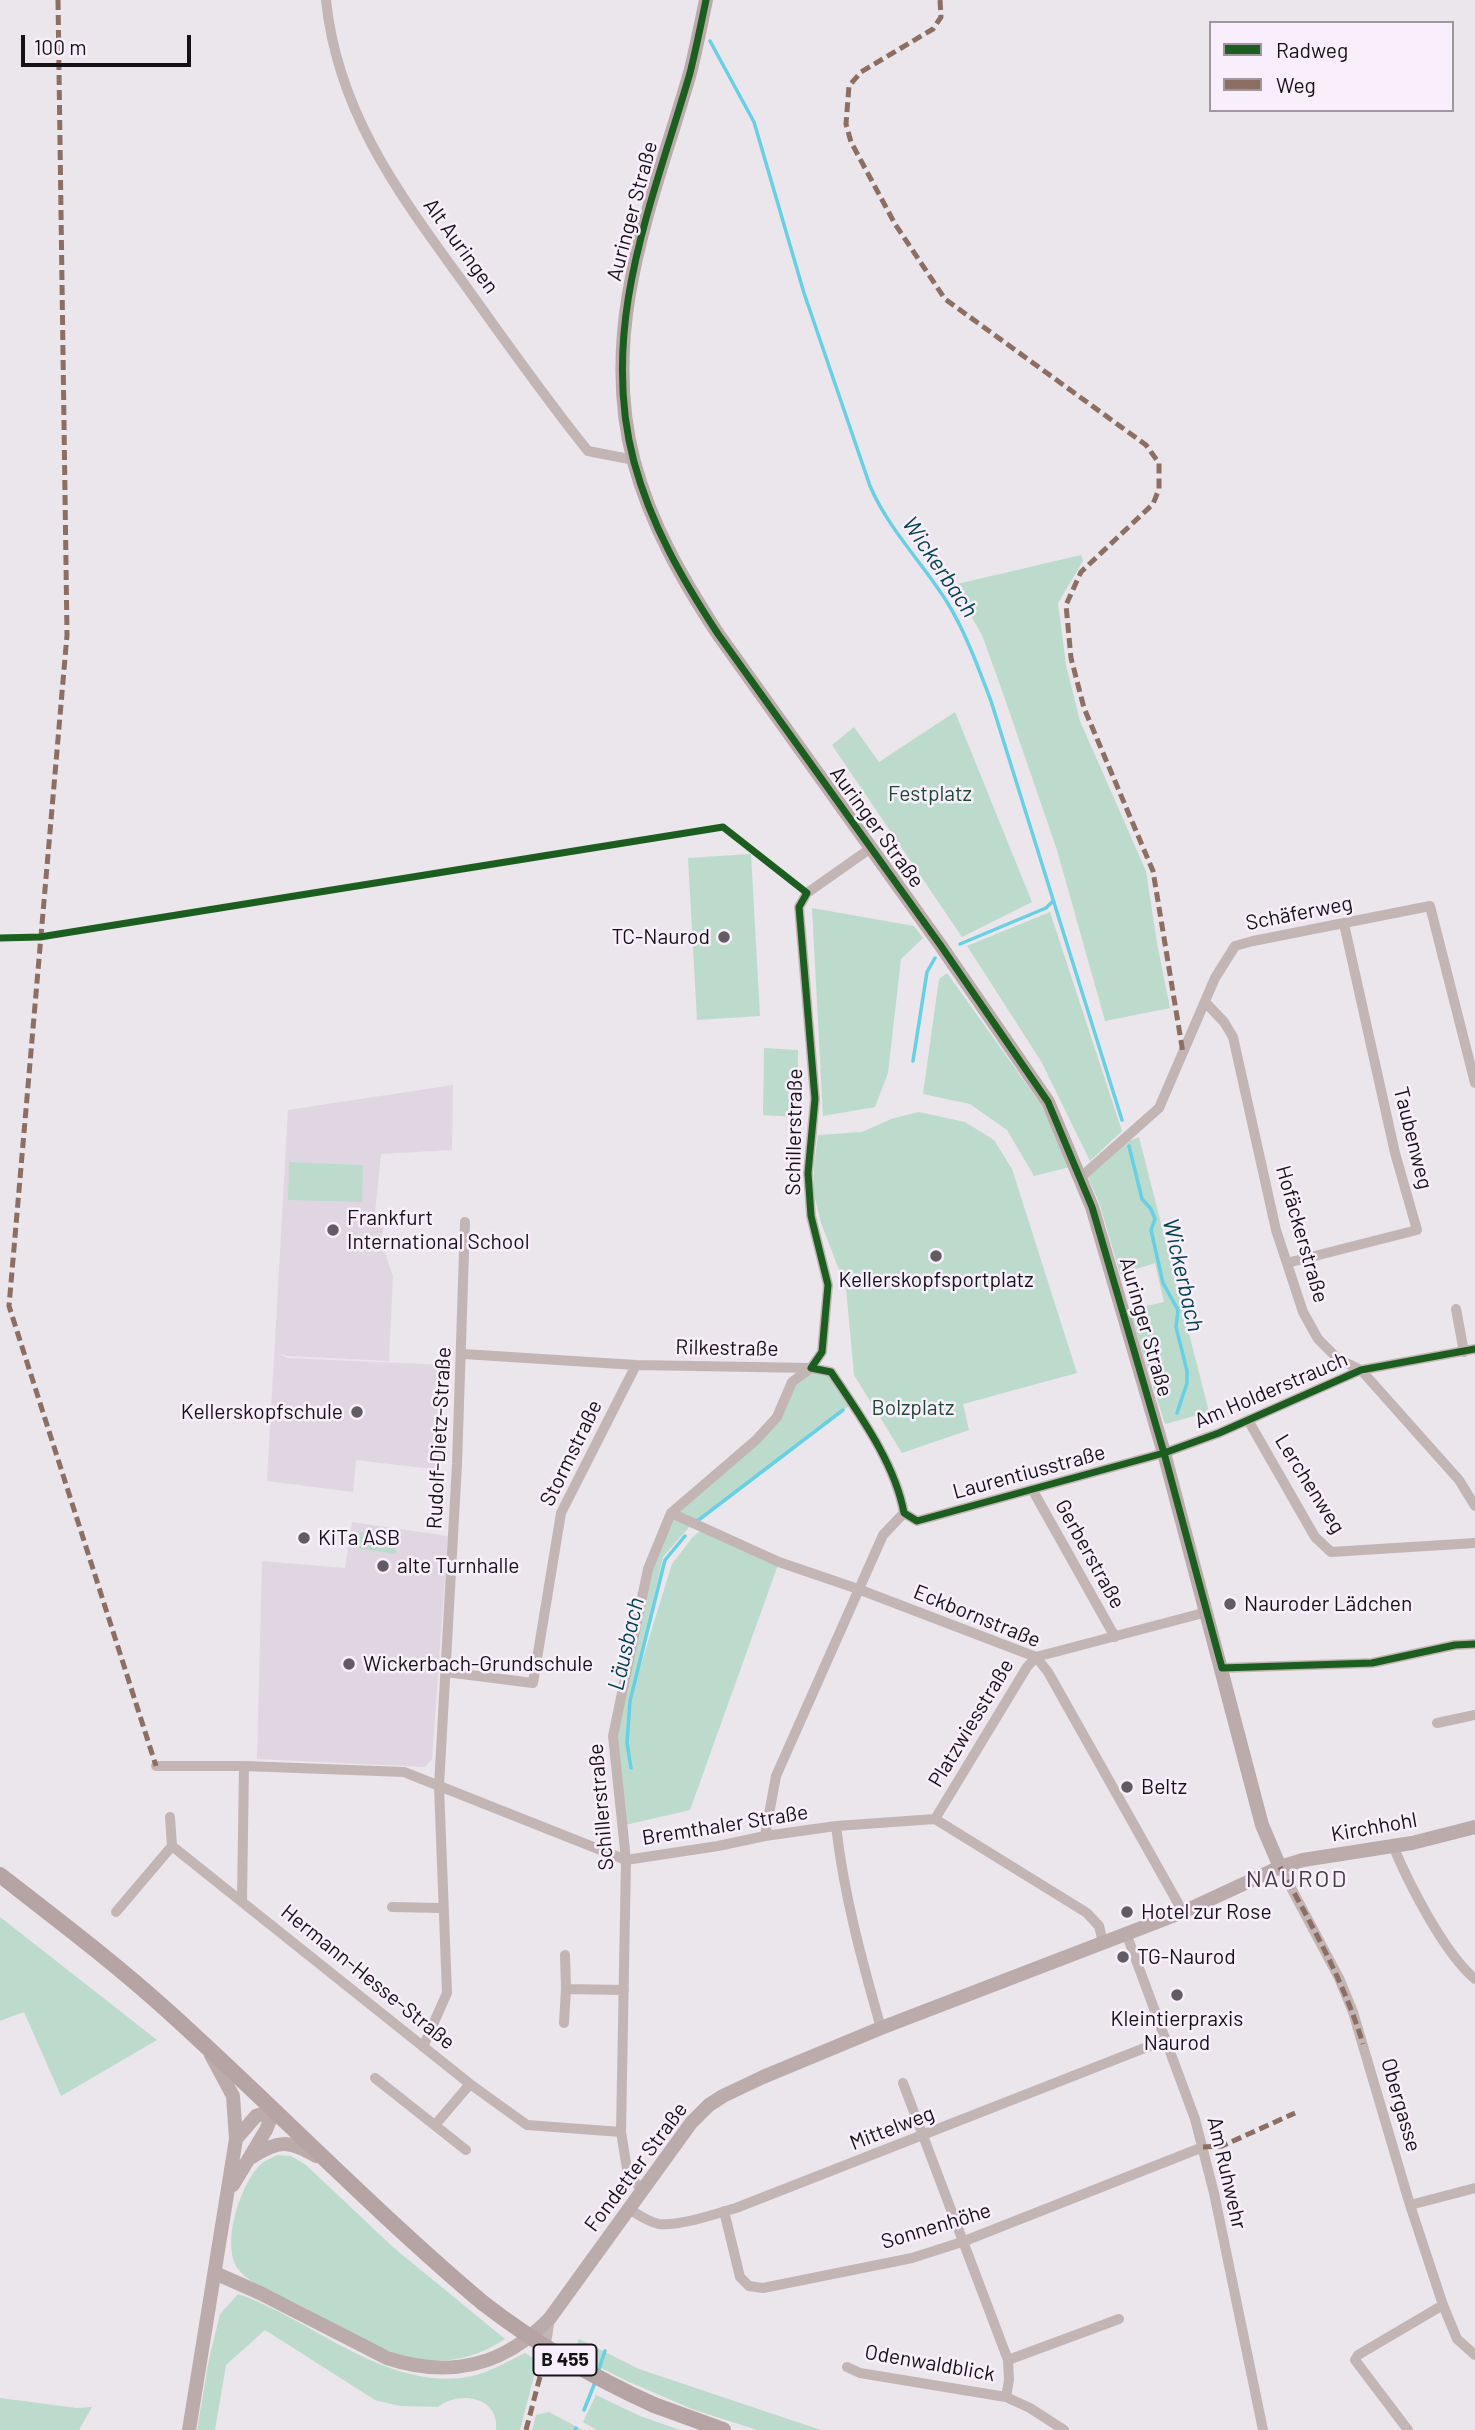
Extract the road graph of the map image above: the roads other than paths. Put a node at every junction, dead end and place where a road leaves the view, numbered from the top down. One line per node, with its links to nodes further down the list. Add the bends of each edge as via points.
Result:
1 (326, 0): 3 (street, Alt Auringen, via 339,70 353,108 393,184 588,450)
2 (706, 0): 3 (street, Auringer Straße, via 628,292 622,347 624,400)
3 (634, 460): 4 (street, Auringer Straße, via 654,522 683,580)
4 (871, 848): 8 (street, Auringer Straße, via 1048,1102); 15 (street, Schillerstraße, via 807,893 799,907 815,1099 808,1173 810,1205 828,1285 822,1352)
5 (1344, 924): 6 (street, Schäferweg, via 1235,946); 7 (street, Schäferweg, via 1430,906); 10 (street, Taubenweg, via 1395,1153 1417,1230)
6 (1206, 1003): 8 (street, Schäferweg, via 1160,1108); 10 (street, Hofäckerstraße, via 1233,1037)
7 (1475, 1083)
8 (1081, 1177): 18 (street, Auringer Straße)
9 (466, 1222): 13 (street, Rudolf-Dietz-Straße)
10 (1287, 1263): 16 (street, Hofäckerstraße, via 1303,1312 1318,1339 1338,1359)
11 (1457, 1309): 12 (street, Am Holderstrauch)
12 (1470, 1350): 16 (street, Am Holderstrauch)
13 (463, 1354): 14 (street, Rilkestraße); 30 (street, Rudolf-Dietz-Straße)
14 (636, 1365): 15 (street, Rilkestraße); 30 (street, Stormstraße, via 561,1513 533,1683)
15 (811, 1368): 21 (street, Schillerstraße, via 792,1382 777,1418 756,1440); 22 (street, Rilkestraße, via 831,1372 872,1435)
16 (1361, 1370): 17 (street, Am Holderstrauch); 20 (street, Hofäckerstraße, via 1459,1480)
17 (1248, 1420): 18 (street, Am Holderstrauch); 23 (street, Lerchenweg, via 1315,1537 1331,1552)
18 (1164, 1453): 19 (street, Laurentiusstraße); 25 (street, Auringer Straße)
19 (1032, 1489): 22 (street, Laurentiusstraße, via 917,1521); 26 (street, Gerberstraße)
20 (1475, 1506)
21 (671, 1513): 24 (street, Eckbornstraße, via 779,1562); 43 (street, Schillerstraße, via 648,1569 613,1736)
22 (904, 1513): 24 (street, via 883,1535)
23 (1475, 1543)
24 (858, 1589): 28 (street, Eckbornstraße); 40 (street, via 776,1776)
25 (1207, 1612): 26 (street, Platzwiesstraße); 29 (street, Auringer Straße)
26 (1115, 1637): 28 (street, Platzwiesstraße)
27 (1475, 1644): 29 (street, via 1372,1663)
28 (1036, 1657): 37 (street, Platzwiesstraße); 50 (street, Eckbornstraße)
29 (1222, 1668): 44 (street, Auringer Straße, via 1262,1825)
30 (446, 1672): 35 (street, Rudolf-Dietz-Straße)
31 (1475, 1716): 32 (street)
32 (1437, 1723)
33 (156, 1766): 34 (street, Bremthaler Straße)
34 (244, 1766): 35 (street, Bremthaler Straße, via 404,1772); 46 (street)
35 (439, 1786): 43 (street, Bremthaler Straße); 48 (street, Rudolf-Dietz-Straße)
36 (170, 1817): 41 (street)
37 (935, 1819): 38 (street, Bremthaler Straße); 52 (street, via 1087,1913 1099,1926)
38 (836, 1826): 40 (street, Bremthaler Straße); 58 (street, via 841,1874)
39 (1475, 1827): 42 (street, Kirchhohl)
40 (765, 1836): 43 (street, Bremthaler Straße)
41 (172, 1846): 46 (street, Hermann-Hesse-Straße); 49 (street)
42 (1393, 1846): 44 (street, Kirchhohl); 54 (street, via 1433,1922 1464,1970)
43 (626, 1860): 56 (street, Schillerstraße)
44 (1280, 1867): 50 (street, Fondetter Straße); 77 (street, Obergasse, via 1353,2012)
45 (0, 1875): 61 (main road, B 455, via 130,1978)
46 (242, 1900): 60 (street, Hermann-Hesse-Straße)
47 (392, 1907): 48 (street)
48 (442, 1908): 60 (street, Rudolf-Dietz-Straße, via 447,1993)
49 (116, 1912)
50 (1183, 1912): 51 (street, Fondetter Straße)
51 (1126, 1933): 52 (street, Fondetter Straße); 59 (street, Am Ruhwehr)
52 (1104, 1942): 58 (street, Fondetter Straße)
53 (565, 1955): 55 (street)
54 (1475, 1979)
55 (566, 1989): 56 (street); 57 (street)
56 (624, 1990): 67 (street, Schillerstraße)
57 (564, 2023)
58 (881, 2028): 75 (street, Fondetter Straße, via 709,2105)
59 (1165, 2040): 68 (street, Mittelweg); 70 (street, Am Ruhwehr)
60 (423, 2046): 64 (street, Hermann-Hesse-Straße)
61 (207, 2048): 65 (main road, B 455); 69 (street, via 233,2096)
62 (375, 2078): 66 (street)
63 (903, 2083): 68 (street, Odenwaldblick)
64 (470, 2084): 66 (street); 67 (street, Hermann-Hesse-Straße, via 527,2125)
65 (274, 2110): 69 (street, via 256,2116); 72 (street, via 267,2130); 73 (main road, B 455)
66 (435, 2125): 71 (street)
67 (621, 2132): 75 (street, Schillerstraße, via 628,2175)
68 (924, 2136): 79 (street, Mittelweg); 80 (street, Odenwaldblick)
69 (236, 2139): 76 (street)
70 (1203, 2147): 80 (street, Sonnenhöhe); 93 (street, Am Ruhwehr)
71 (466, 2150)
72 (247, 2159): 73 (street, via 283,2143 304,2149); 76 (street)
73 (334, 2169): 91 (main road, B 455, bridge, via 483,2303 548,2350 654,2405)
74 (1475, 2188): 77 (street)
75 (643, 2190): 78 (street, Fondetter Straße)
76 (226, 2202): 81 (street)
77 (1410, 2205): 82 (street, Obergasse)
78 (629, 2209): 79 (street, Mittelweg, via 661,2224); 83 (street, Fondetter Straße)
79 (724, 2211): 80 (street, Sonnenhöhe, via 740,2277 749,2286 763,2288 912,2258)
80 (962, 2242): 86 (street, Odenwaldblick)
81 (215, 2273): 83 (street, Fondetter Straße, via 387,2358 426,2368 465,2367 503,2354); 90 (street)
82 (1443, 2305): 85 (street, Obergasse, via 1457,2339); 94 (street, via 1355,2360)
83 (550, 2318): 88 (street)
84 (1119, 2319): 86 (street, Odenwaldblick)
85 (1475, 2356)
86 (1008, 2360): 89 (street, Odenwaldblick)
87 (847, 2367): 89 (street, Odenwaldblick, via 860,2373)
88 (542, 2369)
89 (1006, 2396): 92 (street, Odenwaldblick)
90 (189, 2430)
91 (723, 2430)
92 (1064, 2430)
93 (1263, 2430)
94 (1408, 2430)

